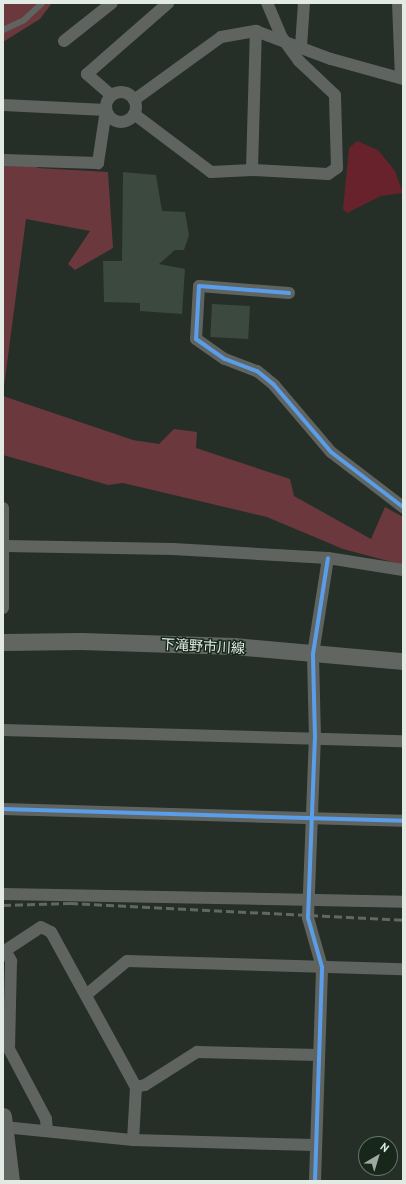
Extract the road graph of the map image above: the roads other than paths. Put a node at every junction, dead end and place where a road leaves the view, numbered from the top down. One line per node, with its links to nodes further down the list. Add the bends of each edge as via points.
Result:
1 (42, 3): 7 (lane, via 24,20)
2 (112, 3): 10 (street)
3 (267, 3): 9 (street)
4 (304, 3): 11 (street)
5 (398, 3): 12 (street)
6 (165, 4): 13 (street, via 88,74)
7 (3, 30)
8 (256, 31): 9 (street); 14 (street, via 221,37); 19 (street)
9 (282, 38): 11 (street); 19 (street, via 299,61 335,95 337,168 328,174)
10 (64, 41)
11 (301, 46): 12 (street, via 331,59)
12 (402, 78)
13 (111, 95): 14 (street, via 124,92); 16 (street)
14 (134, 100): 17 (street)
15 (3, 105): 16 (street)
16 (106, 110): 17 (street, via 118,122); 18 (street, via 98,163)
17 (134, 114): 19 (street, via 211,172)
18 (3, 160)
19 (252, 170)
20 (289, 293): 21 (street, via 199,286 196,339 225,358 257,371 274,385 332,452)
21 (403, 507)
22 (3, 508): 23 (street)
23 (6, 546): 24 (street, via 173,549); 26 (street)
24 (328, 558): 25 (street); 29 (street)
25 (403, 570)
26 (4, 579): 27 (street)
27 (3, 608)
28 (3, 642): 29 (main road, 下滝野市川線, via 211,645)
29 (313, 654): 30 (main road, 下滝野市川線); 32 (street)
30 (403, 661)
31 (3, 730): 32 (street)
32 (314, 738): 33 (street); 35 (street)
33 (403, 740)
34 (3, 809): 35 (street)
35 (311, 819): 36 (street); 38 (street)
36 (403, 821)
37 (3, 894): 38 (street)
38 (311, 900): 39 (street); 41 (street, via 308,918)
39 (403, 902)
40 (4, 951): 43 (street, via 41,927 51,932); 47 (street, via 11,960 9,1049 46,1119)
41 (322, 967): 42 (street); 43 (street, via 127,961); 44 (street)
42 (403, 969)
43 (86, 995): 45 (street)
44 (318, 1055): 45 (street, via 197,1052 145,1085); 49 (street)
45 (136, 1087): 48 (street)
46 (4, 1122): 47 (street); 50 (main road)
47 (47, 1131): 48 (street)
48 (133, 1140): 49 (street)
49 (315, 1145): 51 (street)
50 (11, 1181)
51 (315, 1181)

